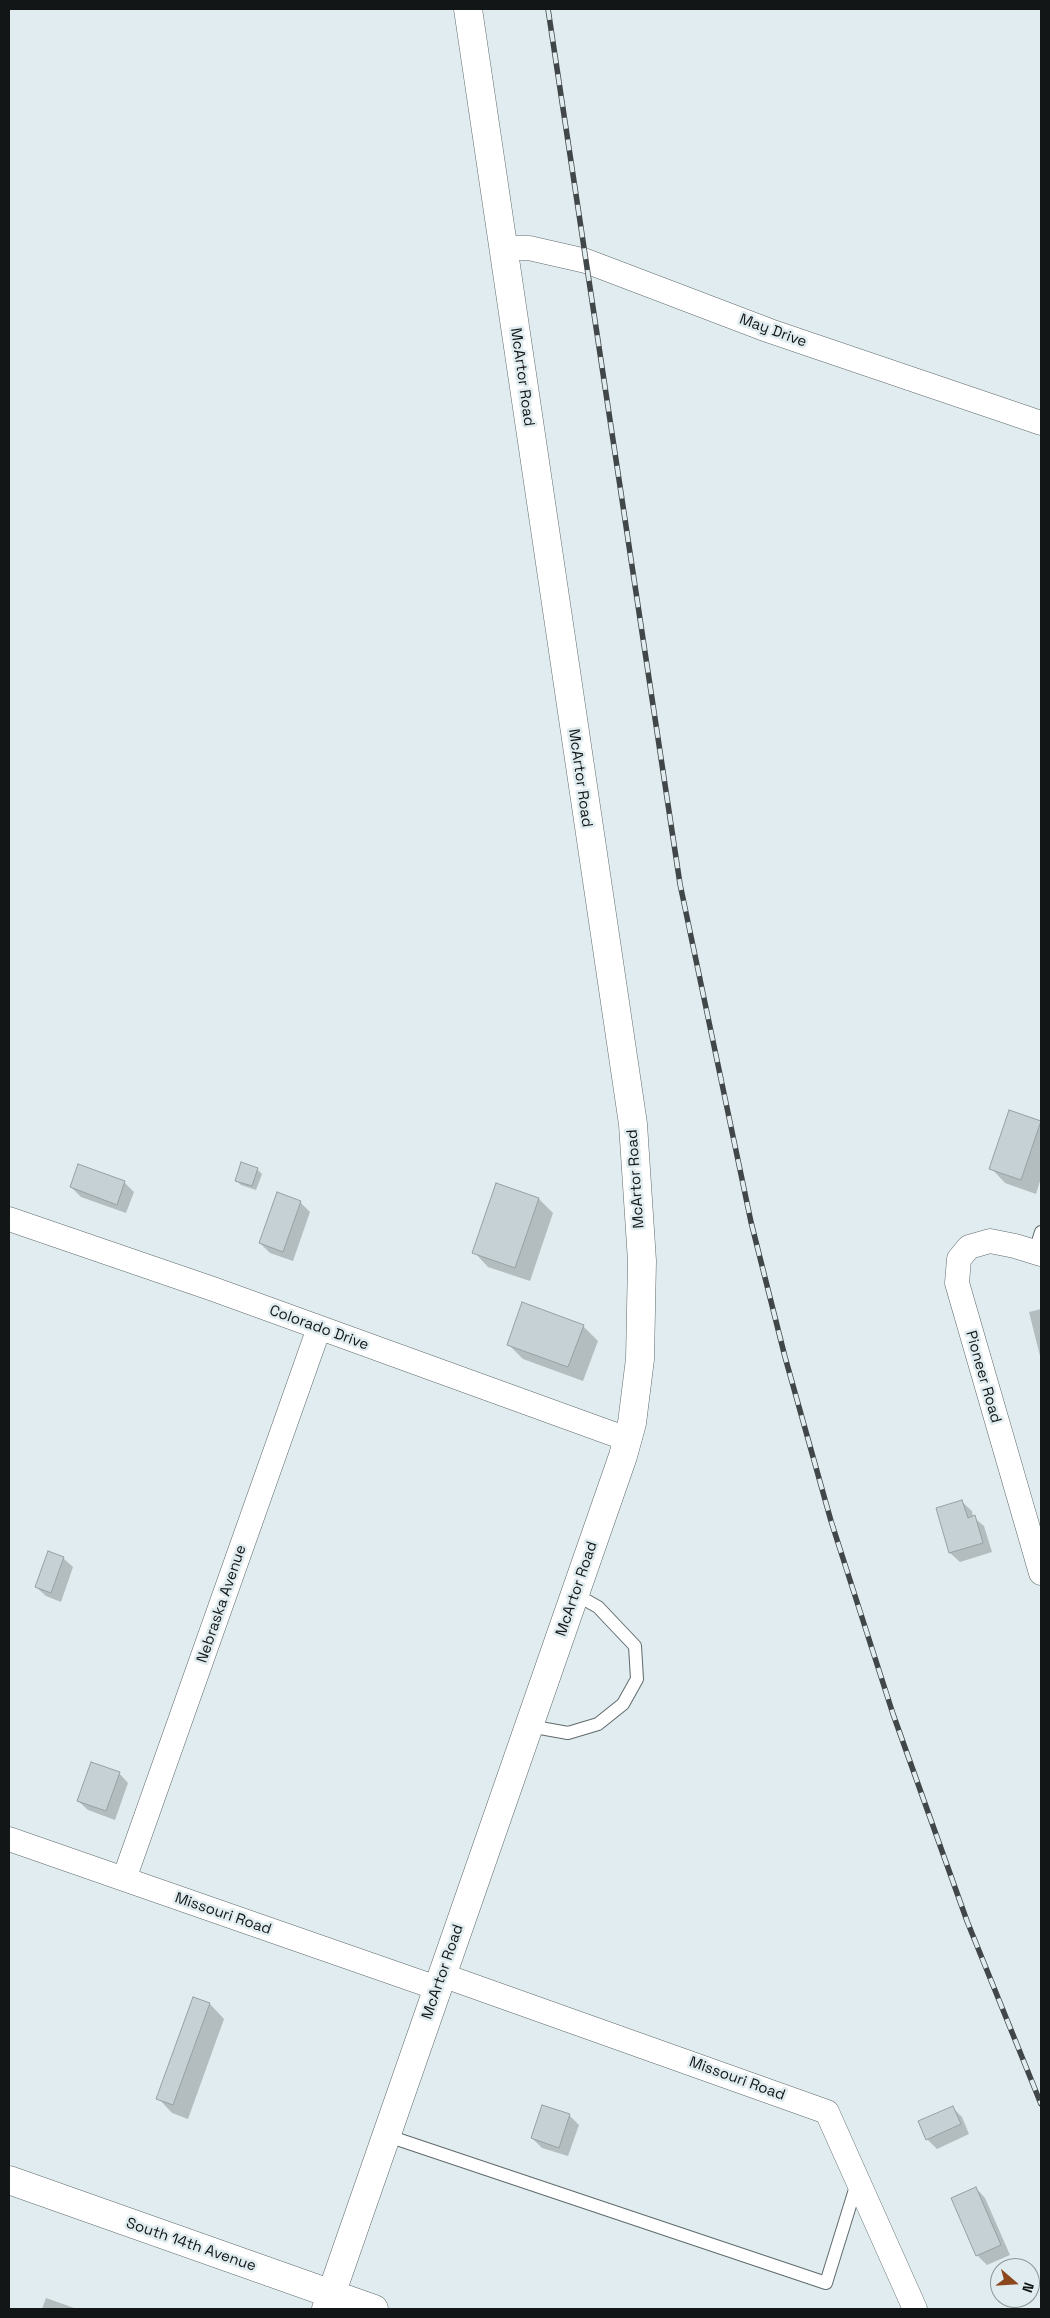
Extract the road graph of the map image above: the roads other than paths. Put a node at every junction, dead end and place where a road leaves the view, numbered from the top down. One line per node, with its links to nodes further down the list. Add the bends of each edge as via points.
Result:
1 (468, 9): 2 (main road, McArtor Road)
2 (504, 248): 3 (street, May Drive, via 529,248 586,261 770,331); 7 (main road, McArtor Road, via 632,1124 642,1261 640,1358)
3 (1041, 423)
4 (9, 1219): 6 (street, Colorado Drive)
5 (1039, 1246): 8 (street, Pioneer Road, via 990,1241 969,1247 959,1260 956,1283)
6 (319, 1328): 7 (street, Colorado Drive); 12 (street, Nebraska Avenue)
7 (627, 1440): 9 (main road, McArtor Road)
8 (1041, 1573)
9 (575, 1594): 10 (main road, McArtor Road); 10 (lane, via 598,1607 635,1646 637,1679 623,1704 598,1724 568,1733)
10 (529, 1726): 13 (main road, McArtor Road)
11 (9, 1839): 12 (street, Missouri Road)
12 (124, 1880): 13 (street, Missouri Road)
13 (440, 1982): 14 (main road, McArtor Road); 16 (street, Missouri Road, via 827,2112)
14 (385, 2135): 16 (lane, via 826,2283); 17 (main road, McArtor Road)
15 (9, 2180): 17 (main road, South 14th Avenue)
16 (858, 2180): 19 (street, Missouri Road)
17 (328, 2302): 18 (main road, South 14th Avenue)
18 (374, 2309)
19 (915, 2309)

